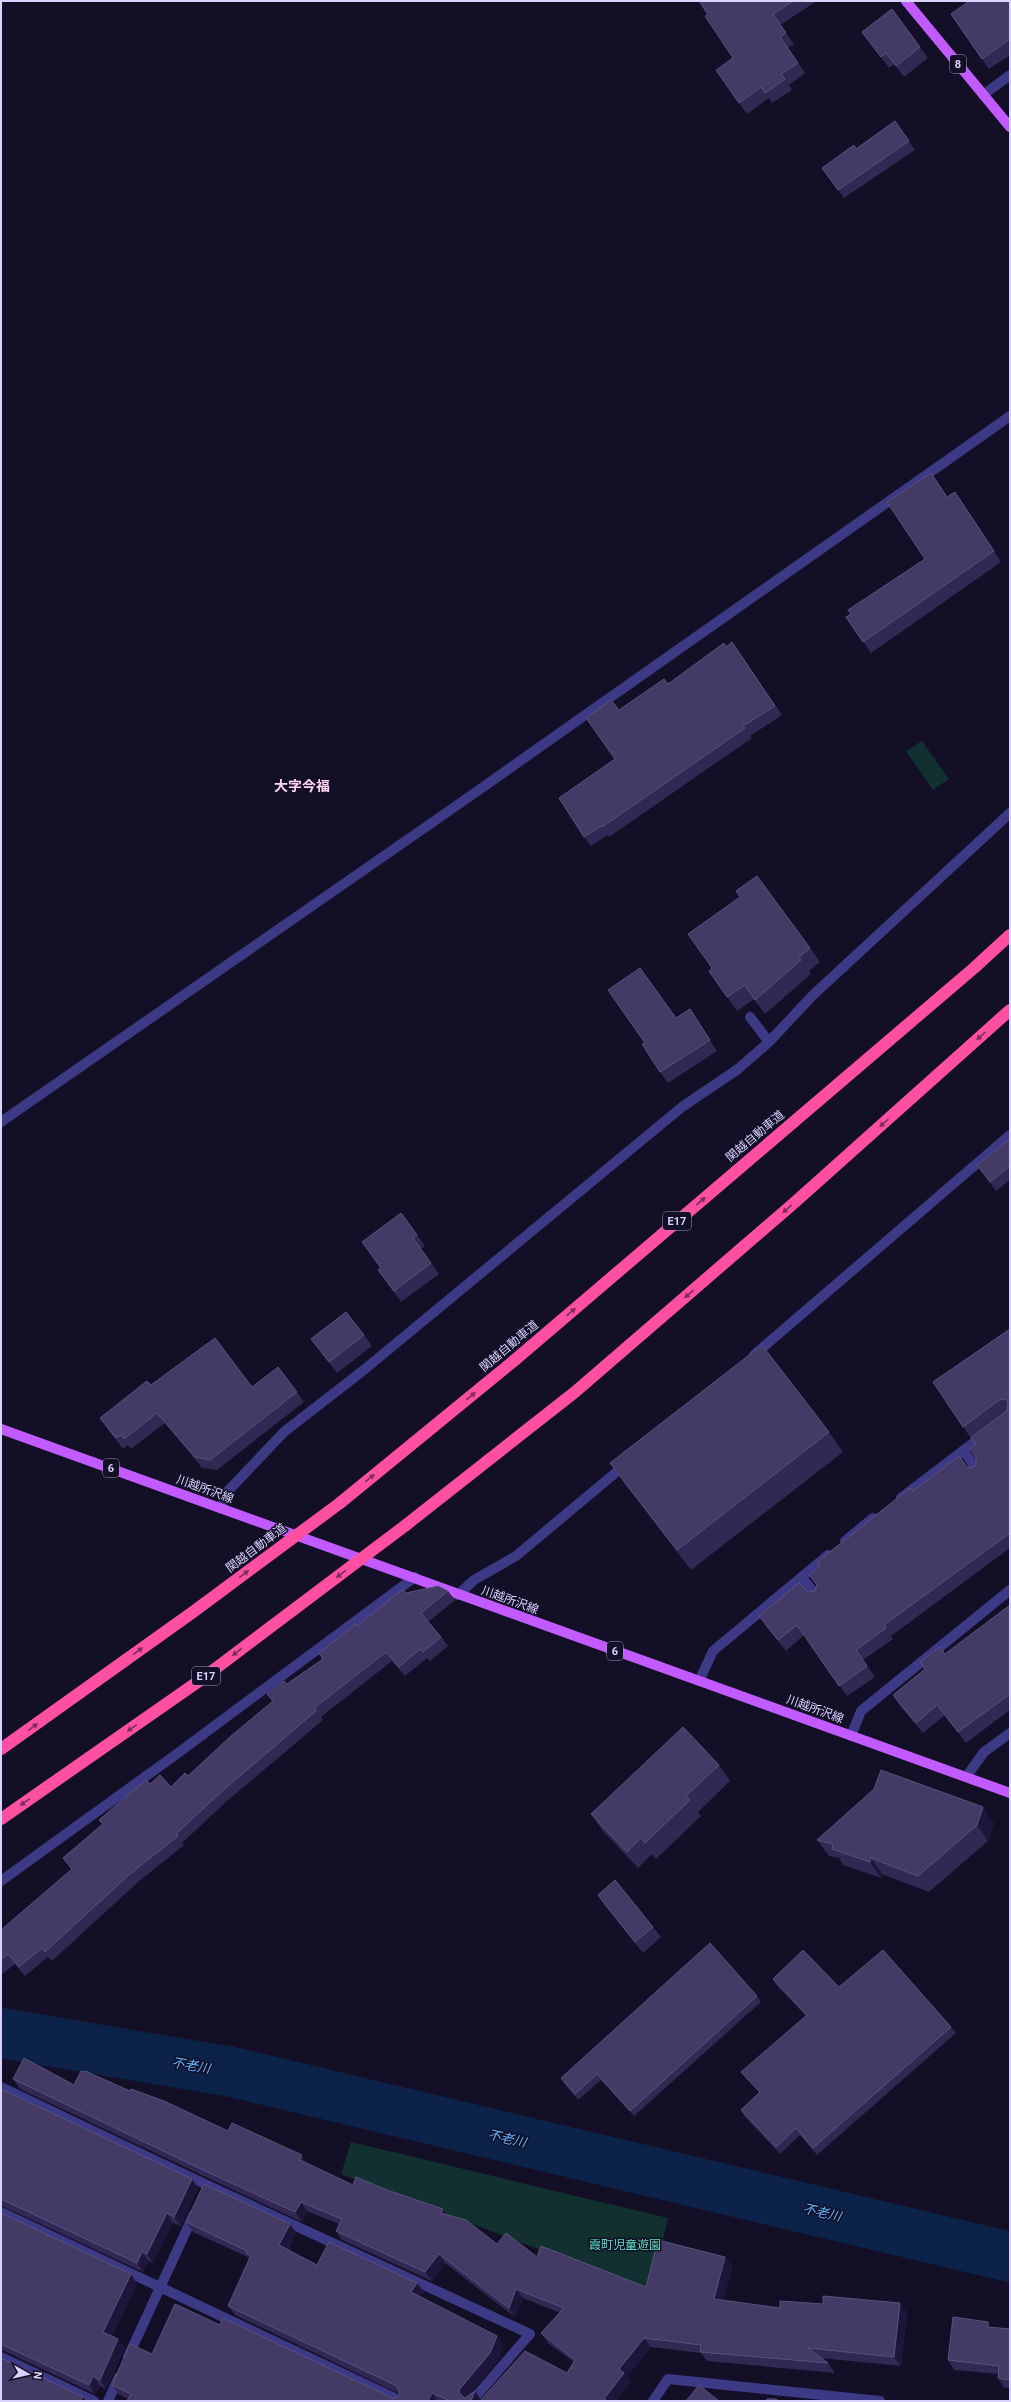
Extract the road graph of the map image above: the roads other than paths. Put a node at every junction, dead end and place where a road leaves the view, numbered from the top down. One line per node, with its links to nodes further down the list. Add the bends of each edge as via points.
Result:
1 (910, 2): 3 (main road, 8)
2 (1010, 75): 3 (street)
3 (983, 94): 4 (main road, 8)
4 (1010, 127)
5 (1010, 416): 11 (street)
6 (1010, 813): 10 (street, via 813,994)
7 (1010, 935): 30 (highway, 関越自動車道 / E17, one-way to 7, bridge, via 340,1503 516,1359)
8 (1010, 1010): 33 (highway, E17, one-way to 33, bridge, via 794,1203 580,1387 406,1525 199,1681)
9 (750, 1017): 10 (street)
10 (769, 1042): 20 (street, via 738,1069 682,1107 365,1369 284,1432 228,1491)
11 (1, 1122)
12 (1010, 1135): 13 (street)
13 (746, 1362)
14 (1, 1429): 20 (main road, 川越所沢線 / 6)
15 (993, 1429): 16 (street)
16 (964, 1451): 18 (street); 19 (street)
17 (637, 1455): 25 (street, via 516,1556 474,1580)
18 (978, 1472)
19 (894, 1502)
20 (220, 1508): 22 (main road, 川越所沢線 / 6)
21 (882, 1511): 23 (street)
22 (415, 1578): 25 (main road, 川越所沢線 / 6); 34 (street)
23 (802, 1578): 26 (street); 27 (street, via 713,1651)
24 (1010, 1590): 29 (street, via 861,1711)
25 (458, 1595): 27 (main road, 川越所沢線 / 6)
26 (818, 1597)
27 (699, 1681): 29 (main road, 川越所沢線 / 6)
28 (1010, 1733): 31 (street, via 984,1752)
29 (851, 1736): 31 (main road, 川越所沢線 / 6)
30 (1, 1749)
31 (966, 1777): 32 (main road, 川越所沢線 / 6)
32 (1010, 1793)
33 (1, 1818)
34 (1, 1881)
35 (1, 2087): 44 (street, via 206,2189 530,2334)
36 (198, 2206): 38 (street)
37 (1, 2212): 38 (street)
38 (160, 2288): 42 (street); 43 (street)
39 (1, 2357): 41 (street)
40 (834, 2399): 45 (street, via 668,2379); 46 (street)
41 (94, 2401)
42 (108, 2401)
43 (401, 2401)
44 (472, 2401)
45 (653, 2401)
46 (880, 2401)

